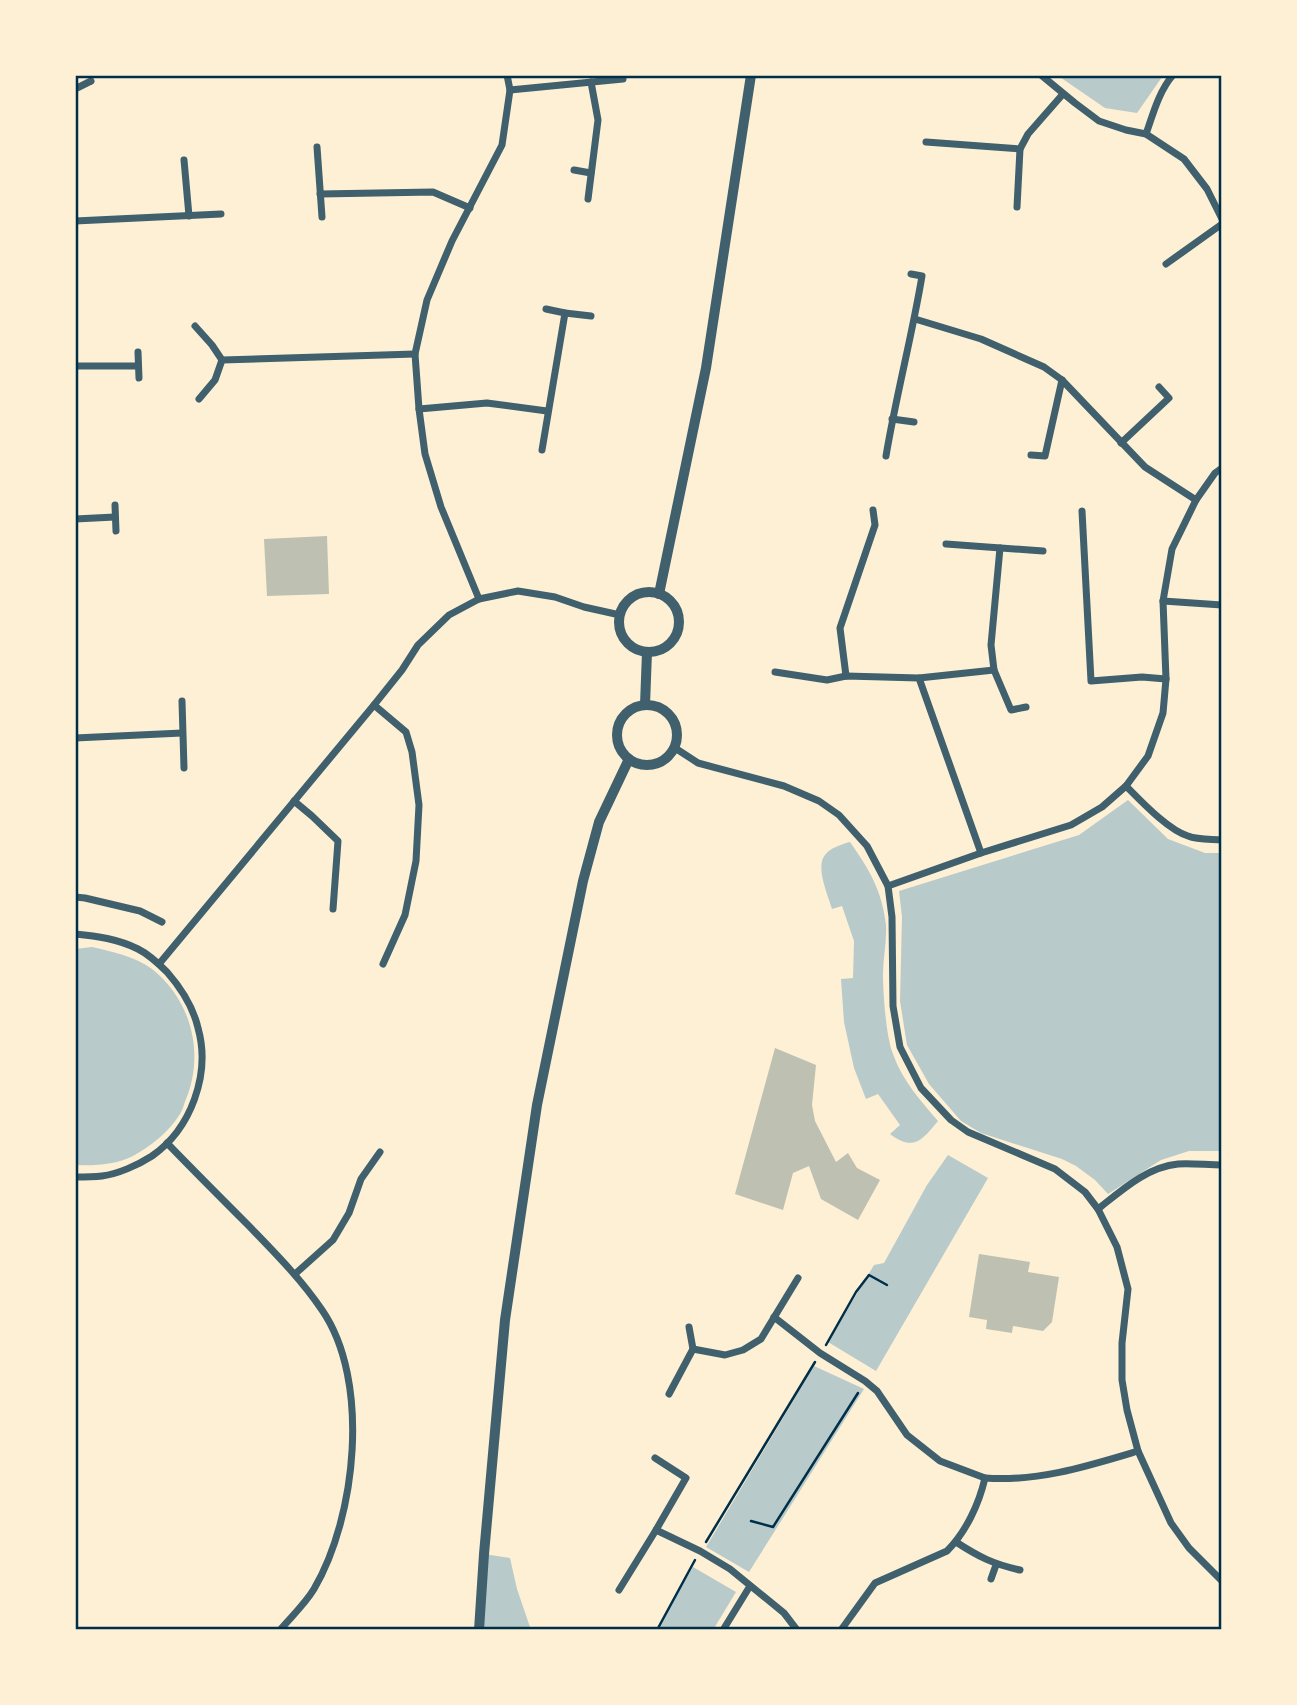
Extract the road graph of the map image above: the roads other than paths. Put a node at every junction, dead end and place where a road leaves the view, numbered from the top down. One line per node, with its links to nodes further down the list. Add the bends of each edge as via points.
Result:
1 (507, 75): 9 (street)
2 (751, 75): 63 (street, via 706,368)
3 (1041, 75): 10 (street)
4 (1173, 75): 11 (street)
5 (623, 79): 7 (street)
6 (91, 81): 8 (street)
7 (591, 82): 9 (street); 17 (street, via 598,120)
8 (75, 89)
9 (510, 90): 21 (street, via 502,145)
10 (1063, 94): 11 (street, via 1099,121); 14 (street)
11 (1146, 134): 25 (street, via 1184,159)
12 (926, 142): 14 (street)
13 (317, 147): 18 (street)
14 (1020, 149): 20 (street)
15 (184, 160): 23 (street)
16 (574, 170): 17 (street)
17 (591, 173): 19 (street)
18 (320, 194): 21 (street, via 433,192); 24 (street)
19 (588, 199)
20 (1017, 207)
21 (470, 208): 36 (street, via 427,300)
22 (222, 214): 23 (street)
23 (190, 216): 26 (street)
24 (322, 217)
25 (1222, 219)
26 (75, 220)
27 (1222, 224): 28 (street)
28 (1166, 264)
29 (911, 274): 33 (street, via 922,276)
30 (546, 309): 31 (street)
31 (565, 313): 32 (street); 45 (street)
32 (591, 316)
33 (915, 319): 41 (street, via 981,339); 46 (street)
34 (195, 326): 37 (street)
35 (138, 352): 39 (street)
36 (415, 354): 37 (street); 44 (street)
37 (222, 360): 43 (street, via 215,380)
38 (75, 366): 39 (street)
39 (138, 366): 40 (street)
40 (139, 379)
41 (1062, 380): 48 (street); 50 (street, via 1045,456)
42 (1159, 387): 48 (street, via 1169,398)
43 (199, 399)
44 (419, 409): 45 (street, via 487,403); 64 (street, via 425,454 441,507)
45 (548, 411): 49 (street)
46 (892, 419): 47 (street); 51 (street)
47 (914, 422)
48 (1121, 443): 53 (street, via 1145,467)
49 (541, 450)
50 (1031, 455)
51 (887, 456)
52 (1222, 468): 53 (street)
53 (1196, 500): 65 (street, via 1172,549)
54 (115, 505): 57 (street)
55 (873, 510): 71 (street, via 875,525 840,628)
56 (1082, 511): 73 (street, via 1091,681)
57 (115, 517): 58 (street); 59 (street)
58 (75, 519)
59 (116, 531)
60 (946, 544): 61 (street)
61 (1000, 548): 62 (street); 69 (street)
62 (1043, 551)
63 (659, 594): 67 (street, via 635,596); 68 (street, via 674,606 679,624 665,648)
64 (479, 599): 67 (street, via 518,591); 75 (street, via 449,615 418,645)
65 (1163, 601): 66 (street); 73 (street)
66 (1222, 605)
67 (620, 615): 68 (street, via 625,640)
68 (647, 652): 76 (street)
69 (994, 670): 72 (street); 77 (street, via 1012,710)
70 (775, 672): 71 (street, via 827,680)
71 (846, 677): 72 (street)
72 (919, 678): 86 (street)
73 (1166, 679): 83 (street, via 1164,713 1148,756)
74 (182, 701): 78 (street)
75 (374, 705): 84 (street); 93 (street, via 406,732 419,805 408,903)
76 (646, 705): 80 (street, via 663,709 675,722); 81 (street, via 635,707 621,721 618,741)
77 (1026, 707)
78 (182, 733): 79 (street); 82 (street)
79 (75, 738)
80 (675, 748): 81 (street, via 654,764); 87 (street, via 698,763 784,786 819,801 867,846)
81 (629, 759): 117 (street, via 599,822 583,881 537,1105 505,1320)
82 (184, 768)
83 (1126, 786): 85 (street, via 1187,836); 86 (street, via 1071,825)
84 (294, 801): 89 (street, via 338,841); 92 (street)
85 (1222, 840)
86 (981, 853): 87 (street)
87 (888, 886): 98 (street, via 893,1006 900,1047 921,1088 968,1132 1055,1169 1086,1192)
88 (75, 898): 90 (street, via 140,911)
89 (332, 909)
90 (162, 922)
91 (75, 934): 92 (street, via 108,937 139,949)
92 (159, 964): 94 (street, via 189,1002 202,1053 195,1097 184,1123)
93 (383, 964)
94 (167, 1143): 97 (street, via 130,1167 104,1176); 99 (street)
95 (380, 1152): 99 (street, via 360,1179 349,1213 333,1240)
96 (1222, 1165): 98 (street, via 1177,1164 1153,1170)
97 (75, 1177)
98 (1098, 1209): 105 (street, via 1117,1247 1128,1289 1122,1380)
99 (295, 1274): 116 (street, via 324,1312 339,1343 351,1382 353,1430 349,1483 335,1543 313,1590)
100 (798, 1278): 101 (street)
101 (774, 1317): 103 (street, via 761,1339 743,1350 725,1355); 107 (street, via 877,1391 907,1435 940,1461)
102 (689, 1327): 103 (street)
103 (693, 1349): 104 (street)
104 (669, 1394)
105 (1138, 1451): 107 (street, via 1073,1470 1008,1480); 113 (street, via 1171,1523)
106 (655, 1458): 108 (street, via 685,1478)
107 (985, 1478): 109 (street, via 982,1494)
108 (656, 1530): 114 (street, via 700,1551); 115 (street)
109 (956, 1542): 110 (street); 120 (street, via 947,1551 876,1583)
110 (996, 1565): 111 (street); 112 (street)
111 (1020, 1570)
112 (991, 1579)
113 (1222, 1581)
114 (750, 1586): 118 (street); 119 (street)
115 (619, 1590)
116 (280, 1630)
117 (480, 1630)
118 (723, 1630)
119 (797, 1630)
120 (841, 1630)

